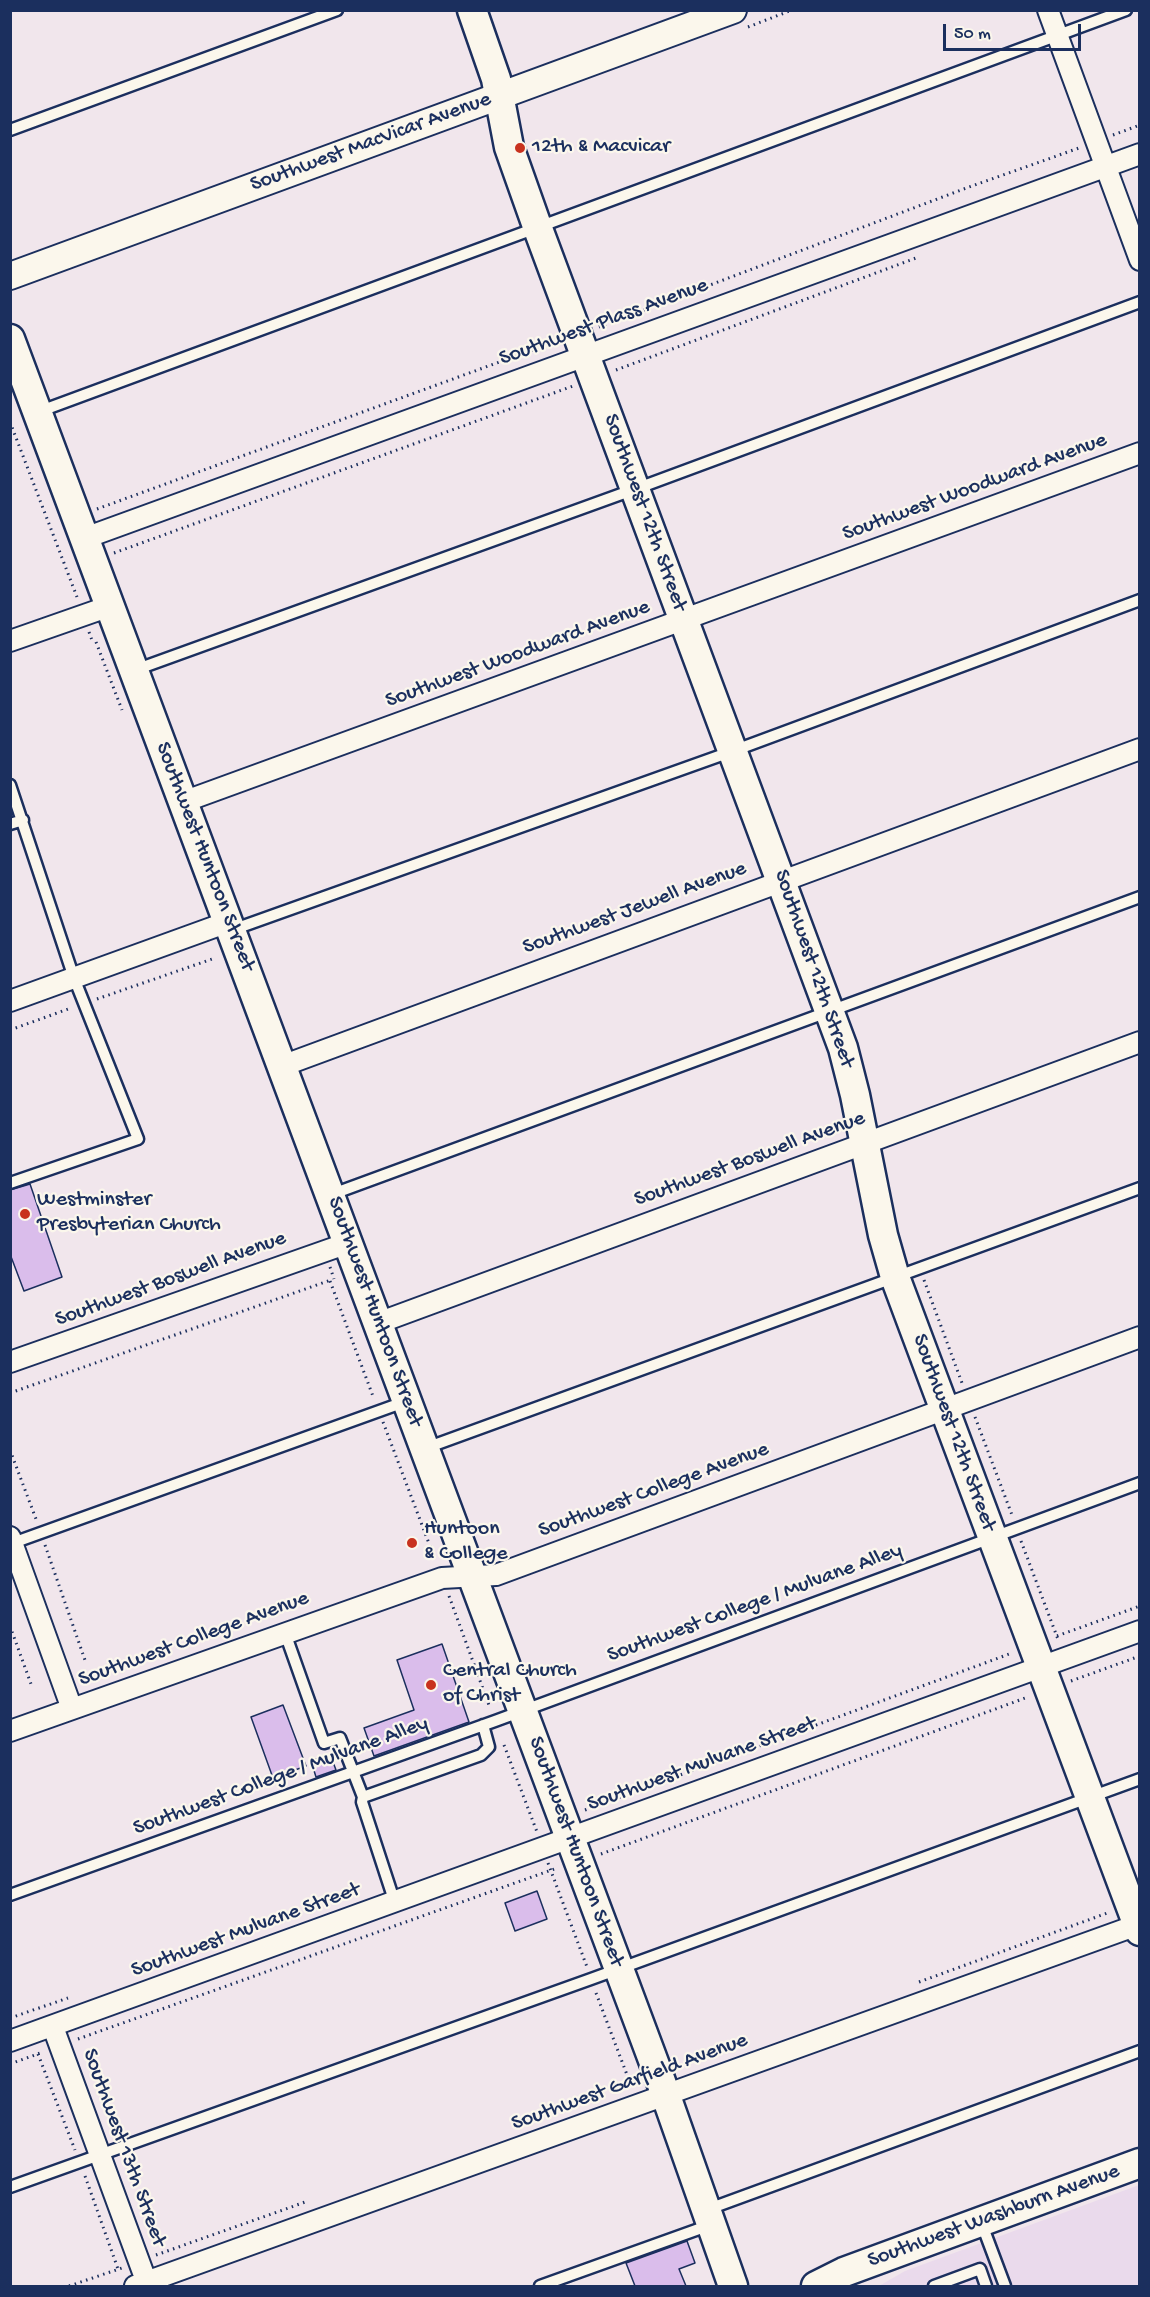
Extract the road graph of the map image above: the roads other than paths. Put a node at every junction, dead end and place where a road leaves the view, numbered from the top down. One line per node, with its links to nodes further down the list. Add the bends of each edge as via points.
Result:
1 (337, 10): 8 (lane)
2 (472, 10): 7 (main road, Southwest 12th Street)
3 (733, 10): 7 (street, Southwest MacVicar Avenue)
4 (1048, 10): 6 (street)
5 (1126, 10): 6 (lane)
6 (1058, 36): 10 (street); 11 (lane)
7 (499, 96): 11 (main road, Southwest 12th Street, via 509,147); 13 (street, Southwest MacVicar Avenue)
8 (10, 130)
9 (1140, 154): 10 (street, Southwest Plass Avenue)
10 (1105, 167): 12 (street); 16 (street, Southwest Plass Avenue)
11 (537, 226): 16 (main road, Southwest 12th Street); 17 (lane)
12 (1140, 260)
13 (10, 276)
14 (1140, 302): 19 (lane)
15 (10, 339): 17 (main road, Southwest Huntoon Street)
16 (586, 357): 19 (main road, Southwest 12th Street); 20 (street, Southwest Plass Avenue)
17 (38, 412): 20 (main road, Southwest Huntoon Street)
18 (1140, 453): 23 (street, Southwest Woodward Avenue)
19 (635, 489): 23 (main road, Southwest 12th Street); 25 (lane)
20 (85, 538): 22 (main road, Southwest Huntoon Street)
21 (1140, 600): 27 (lane)
22 (110, 606): 24 (street); 25 (main road, Southwest Huntoon Street)
23 (684, 620): 27 (main road, Southwest 12th Street); 29 (street, Southwest Woodward Avenue)
24 (10, 641)
25 (135, 670): 29 (main road, Southwest Huntoon Street)
26 (1140, 749): 32 (street, Southwest Jewell Avenue)
27 (734, 751): 32 (main road, Southwest 12th Street); 34 (lane)
28 (10, 785): 30 (lane)
29 (183, 802): 34 (main road, Southwest Huntoon Street)
30 (23, 820): 31 (lane); 35 (lane)
31 (10, 824)
32 (782, 880): 37 (main road, Southwest 12th Street); 39 (street, Southwest Jewell Avenue)
33 (1140, 897): 37 (lane)
34 (230, 926): 35 (street); 39 (main road, Southwest Huntoon Street)
35 (74, 978): 36 (street); 41 (lane, via 138,1139)
36 (10, 1001)
37 (830, 1011): 40 (main road, Southwest 12th Street, via 849,1070); 43 (lane)
38 (1140, 1042): 40 (street, Southwest Boswell Avenue)
39 (282, 1066): 43 (main road, Southwest Huntoon Street)
40 (864, 1143): 45 (main road, Southwest 12th Street); 46 (street, Southwest Boswell Avenue)
41 (10, 1183)
42 (1140, 1188): 45 (lane)
43 (330, 1195): 44 (main road, Southwest Huntoon Street)
44 (348, 1243): 46 (main road, Southwest Huntoon Street); 48 (street, Southwest Boswell Avenue)
45 (895, 1277): 50 (main road, Southwest 12th Street); 51 (lane)
46 (378, 1323): 49 (main road, Southwest Huntoon Street)
47 (1140, 1337): 50 (street, Southwest College Avenue)
48 (10, 1362)
49 (407, 1401): 51 (main road, Southwest Huntoon Street); 54 (lane)
50 (943, 1409): 53 (main road, Southwest 12th Street); 55 (street, Southwest College Avenue, via 496,1575)
51 (424, 1448): 55 (main road, Southwest Huntoon Street)
52 (1140, 1483): 53 (lane, Southwest College / Mulvane Alley)
53 (991, 1538): 58 (main road, Southwest 12th Street); 60 (lane, Southwest College / Mulvane Alley)
54 (11, 1542): 59 (street)
55 (472, 1576): 57 (street, Southwest College Avenue, via 442,1578); 60 (main road, Southwest Huntoon Street)
56 (1140, 1631): 58 (street, Southwest Mulvane Street)
57 (285, 1633): 59 (street, Southwest College Avenue); 63 (lane, via 324,1743 340,1738)
58 (1040, 1667): 66 (main road, Southwest 12th Street); 67 (street, Southwest Mulvane Street)
59 (72, 1709): 62 (street, Southwest College Avenue)
60 (522, 1711): 61 (lane, Southwest College / Mulvane Alley); 67 (main road, Southwest Huntoon Street)
61 (483, 1725): 63 (lane, Southwest College / Mulvane Alley); 65 (lane, via 489,1747 481,1755)
62 (10, 1731)
63 (352, 1772): 65 (lane); 68 (lane, Southwest College / Mulvane Alley)
64 (1140, 1779): 66 (lane)
65 (363, 1797): 69 (lane)
66 (1089, 1797): 70 (main road, Southwest 12th Street); 71 (lane)
67 (570, 1839): 69 (street, Southwest Mulvane Street); 71 (main road, Southwest Huntoon Street)
68 (10, 1895)
69 (395, 1902): 72 (street, Southwest Mulvane Street)
70 (1139, 1927): 75 (street, Southwest Garfield Avenue)
71 (618, 1969): 75 (main road, Southwest Huntoon Street); 76 (lane)
72 (53, 2026): 73 (street, Southwest Mulvane Street); 76 (street, Southwest 13th Street)
73 (10, 2042)
74 (1140, 2051): 79 (lane)
75 (665, 2096): 79 (main road, Southwest Huntoon Street); 82 (street, Southwest Garfield Avenue)
76 (100, 2156): 78 (lane); 82 (street, Southwest 13th Street)
77 (1140, 2163): 80 (main road, Southwest Washburn Avenue)
78 (10, 2187)
79 (708, 2217): 83 (lane); 84 (main road, Southwest Huntoon Street)
80 (980, 2222): 81 (main road, Southwest Washburn Avenue); 87 (lane)
81 (828, 2284)
82 (143, 2285)
83 (540, 2286)
84 (733, 2286)
85 (934, 2286): 86 (lane, via 980,2270)
86 (986, 2286)
87 (1005, 2286)

